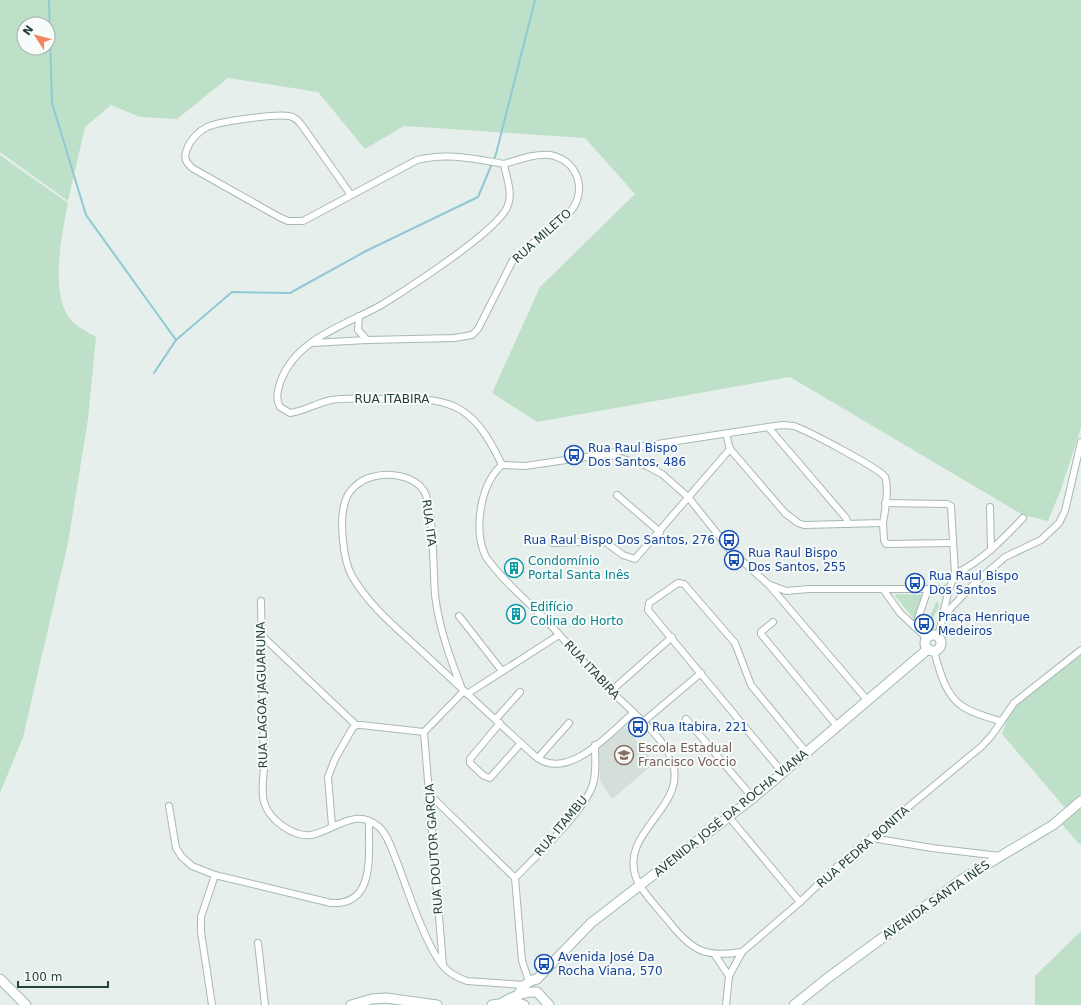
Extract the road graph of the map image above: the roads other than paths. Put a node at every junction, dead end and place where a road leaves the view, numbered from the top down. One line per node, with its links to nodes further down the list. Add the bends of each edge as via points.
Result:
1 (504, 164): 2 (street, via 461,156 427,157); 3 (street, via 510,198 505,212 498,220 407,289); 4 (street, RUA MILETO, via 549,155 563,160 574,170 580,184 575,206 513,260 483,322 472,335 454,338)
2 (351, 195): 2 (street, via 303,221 288,221 192,168 185,160 185,154 193,139 206,128 267,117 289,116 303,127)
3 (359, 316): 4 (street, via 358,330); 5 (street)
4 (367, 340): 5 (street, RUA MILETO)
5 (310, 344): 11 (street, RUA ITABIRA, via 288,367 278,388 280,406 290,413 333,400 415,398 446,402 458,408 479,426)
6 (768, 427): 7 (street); 14 (street, via 789,425 800,428 881,473 886,483); 18 (street, via 846,518)
7 (726, 434): 9 (street); 10 (street)
8 (1081, 442): 30 (street, via 1065,511 1059,523 1041,540 1000,561)
9 (730, 448): 13 (street); 18 (street, via 785,513 798,523)
10 (607, 454): 11 (street, via 525,466); 13 (street, via 647,466 662,474)
11 (502, 465): 34 (street, RUA ITABIRA, via 491,480 481,509 479,534 482,548 488,560)
12 (617, 495): 19 (street)
13 (688, 496): 19 (street); 24 (street, via 731,551)
14 (886, 503): 17 (street); 21 (street, via 947,504 952,509)
15 (990, 507): 22 (street)
16 (1023, 518): 22 (street)
17 (883, 523): 18 (street); 21 (street, via 886,544)
18 (848, 524)
19 (660, 532): 20 (street, via 635,559 623,555 604,542)
20 (553, 543)
21 (953, 543): 23 (street)
22 (992, 550): 23 (street, via 970,567)
23 (955, 574): 27 (street)
24 (768, 584): 25 (street, via 786,591); 45 (street)
25 (883, 589): 26 (street); 32 (street, via 900,613)
26 (928, 589): 27 (street); 32 (street)
27 (949, 589): 30 (street)
28 (261, 601): 33 (street, RUA LAGOA JAGUARUNA)
29 (459, 616): 40 (street)
30 (943, 616): 36 (street)
31 (773, 622): 53 (street, via 760,634)
32 (915, 627): 37 (street)
33 (260, 634): 52 (street); 66 (street, RUA LAGOA JAGUARUNA, via 264,803 278,823 298,834 320,833)
34 (559, 635): 40 (street); 43 (street, RUA ITABIRA)
35 (672, 637): 41 (street); 43 (street); 57 (street, via 648,610 649,603 678,583 685,586 731,637 752,685)
36 (938, 637): 37 (street); 38 (street, via 940,645)
37 (927, 638): 38 (street, via 925,645)
38 (931, 650): 45 (street, AVENIDA JOSÉ DA ROCHA VIANA); 49 (street, via 946,686 958,703)
39 (1081, 650): 49 (street, RUA PEDRA BONITA, via 1014,703)
40 (502, 671): 42 (street)
41 (701, 672): 50 (street); 59 (street)
42 (464, 691): 42 (street, RUA ITA, via 384,617 351,573 345,552 344,504 353,488 368,478 380,475 399,476 412,481 423,491 428,508 435,594 443,639); 48 (street, RUA ITA); 54 (street)
43 (611, 691): 46 (street, RUA ITABIRA)
44 (520, 692): 48 (street)
45 (868, 701): 53 (street, AVENIDA JOSÉ DA ROCHA VIANA)
46 (633, 713): 50 (street, RUA ITABIRA); 56 (street, RUA ITA)
47 (686, 719): 61 (street)
48 (498, 721): 55 (street, RUA ITA); 55 (street, via 470,759 470,763 490,778)
49 (1000, 721): 67 (street, RUA PEDRA BONITA, via 982,746)
50 (643, 722): 71 (street, RUA ITABIRA, via 669,753 675,775 668,800 636,844 634,869)
51 (569, 724): 58 (street)
52 (356, 725): 54 (street); 66 (street, via 335,759 328,777)
53 (838, 726): 57 (street, AVENIDA JOSÉ DA ROCHA VIANA)
54 (424, 732): 60 (street, RUA DOUTOR GARCIA)
55 (521, 743): 58 (street, RUA ITA)
56 (595, 745): 58 (street, RUA ITA, via 579,758 566,764 546,763); 70 (street, RUA ITAMBU, via 594,779 588,794 560,831)
57 (806, 752): 59 (street, AVENIDA JOSÉ DA ROCHA VIANA)
58 (538, 758)
59 (782, 772): 61 (street, AVENIDA JOSÉ DA ROCHA VIANA)
60 (430, 795): 70 (street); 76 (street, RUA DOUTOR GARCIA)
61 (753, 798): 64 (street, AVENIDA JOSÉ DA ROCHA VIANA)
62 (1081, 800): 68 (street, AVENIDA SANTA INÊS, via 1053,825)
63 (169, 806): 69 (street, via 176,848 192,866)
64 (729, 817): 71 (street, AVENIDA JOSÉ DA ROCHA VIANA); 72 (street)
65 (369, 821): 66 (street, RUA LAGOA JAGUARUNA, via 352,819); 69 (street, via 368,871 363,888 354,899 347,902 331,903); 76 (street, via 380,828 390,844 424,930)
66 (332, 826)
67 (872, 838): 68 (street); 72 (street, RUA PEDRA BONITA)
68 (1000, 856): 91 (street, AVENIDA SANTA INÊS, via 957,882 829,976)
69 (215, 876): 83 (street, via 201,917 206,976)
70 (515, 878): 79 (street, via 522,956)
71 (640, 886): 75 (street, via 686,942); 79 (street, AVENIDA JOSÉ DA ROCHA VIANA, via 591,924)
72 (800, 902): 74 (street, RUA PEDRA BONITA)
73 (258, 944): 84 (street)
74 (742, 952): 75 (street); 77 (street, RUA PEDRA BONITA)
75 (715, 955): 77 (street)
76 (443, 966): 79 (street, via 458,978 467,981)
77 (729, 976): 90 (street)
78 (0, 979): 82 (street)
79 (530, 982): 80 (street); 81 (street, AVENIDA JOSÉ DA ROCHA VIANA)
80 (538, 994): 81 (street, via 528,991); 88 (street, via 540,1000); 89 (street)
81 (518, 1002): 87 (street)
82 (26, 1005)
83 (212, 1005)
84 (265, 1005)
85 (351, 1005): 86 (street, via 386,998)
86 (437, 1005)
87 (492, 1005)
88 (536, 1005)
89 (549, 1005)
90 (726, 1005)
91 (794, 1005)

